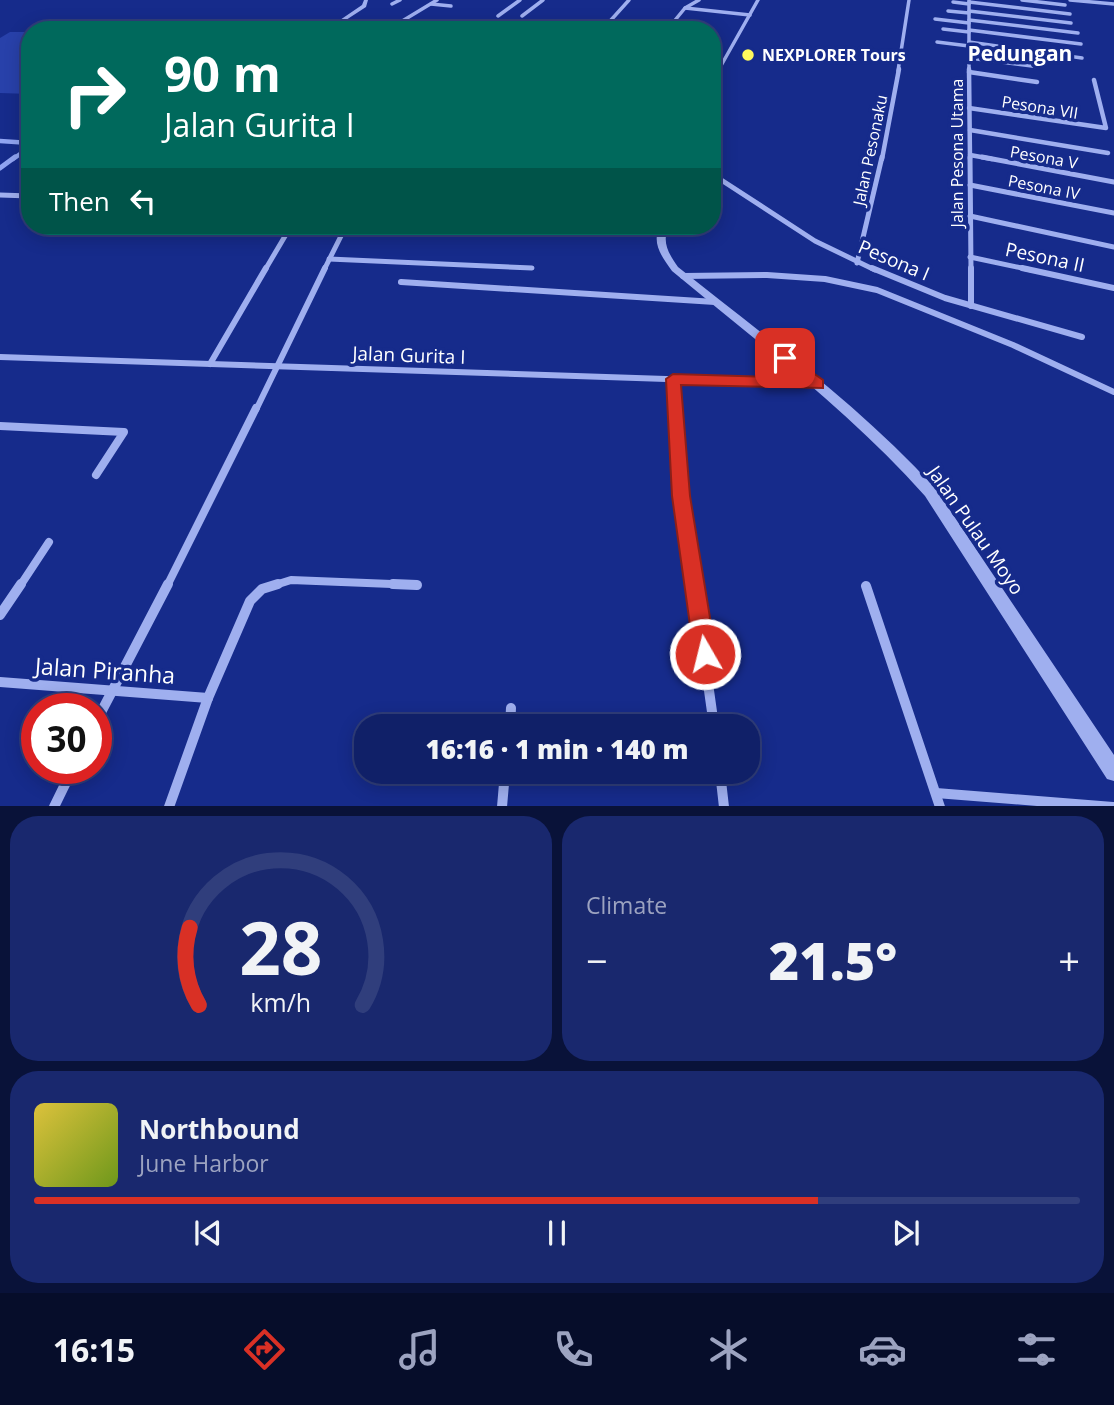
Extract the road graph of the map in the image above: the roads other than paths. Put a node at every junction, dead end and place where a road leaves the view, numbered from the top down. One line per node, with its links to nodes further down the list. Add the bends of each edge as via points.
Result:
1 (366, 0): 28 (street)
2 (400, 0): 15 (street)
3 (437, 0): 16 (street)
4 (520, 0): 25 (street)
5 (543, 0): 26 (street)
6 (629, 0): 30 (street)
7 (699, 0): 20 (street)
8 (758, 0): 24 (street)
9 (909, 0): 64 (street, Jalan Pesonaku, via 890,126)
10 (1022, 0): 18 (street)
11 (1070, 0): 12 (street)
12 (1088, 1): 17 (street)
13 (953, 2): 14 (street)
14 (969, 2): 22 (street, Jalan Pesona Utama); 23 (street)
15 (392, 4)
16 (431, 4): 19 (street); 29 (street)
17 (1114, 4)
18 (1065, 5)
19 (451, 6)
20 (685, 8): 24 (street); 31 (street)
21 (948, 11): 22 (street)
22 (969, 12): 32 (street, Jalan Pesona Utama); 33 (street)
23 (1070, 14)
24 (750, 15): 42 (street)
25 (498, 16)
26 (522, 16)
27 (935, 19): 32 (street)
28 (344, 21)
29 (402, 21)
30 (610, 21)
31 (674, 21)
32 (969, 21): 35 (street, Jalan Pesona Utama); 36 (street)
33 (1071, 23)
34 (943, 29): 35 (street)
35 (969, 31): 38 (street, Jalan Pesona Utama); 39 (street)
36 (1078, 33)
37 (936, 42): 38 (street)
38 (969, 44): 40 (street, Jalan Pesona Utama); 41 (street)
39 (1081, 44)
40 (969, 58): 43 (street); 44 (street, Jalan Pesona Utama)
41 (1082, 58)
42 (721, 66)
43 (1040, 66)
44 (969, 72): 46 (street); 47 (street, Jalan Pesona Utama)
45 (1094, 80): 47 (street, Pesona VII, via 1106,128)
46 (1037, 82)
47 (969, 108): 48 (street, Jalan Pesona Utama)
48 (970, 130): 49 (street); 50 (street, Jalan Pesona Utama)
49 (1108, 153)
50 (970, 155): 52 (street, Pesona V); 53 (street, Jalan Pesona Utama)
51 (721, 180): 64 (street, Pesona I, via 764,211)
52 (1114, 181)
53 (970, 185): 56 (street, Pesona IV); 57 (street, Jalan Pesona Utama)
54 (0, 195): 55 (street)
55 (21, 196)
56 (1114, 213)
57 (970, 216): 61 (street); 62 (street, Jalan Pesona Utama)
58 (286, 235): 73 (street)
59 (341, 235): 63 (street)
60 (663, 235): 66 (street, Jalan Pulau Moyo, via 667,261)
61 (1114, 247)
62 (970, 257): 68 (street, Pesona II); 70 (street, Jalan Pesona Utama)
63 (329, 259): 65 (street); 74 (street)
64 (857, 263): 70 (street, Pesona I)
65 (533, 268)
66 (683, 276): 69 (street, Jalan Pulau Moyo); 77 (street, via 825,279 877,290)
67 (401, 282): 69 (street)
68 (1114, 288)
69 (715, 302): 76 (street, Jalan Pulau Moyo)
70 (971, 306): 71 (street, Pesona I)
71 (1082, 337)
72 (0, 357): 73 (street, Jalan Gurita I)
73 (210, 364): 74 (street, Jalan Gurita I)
74 (276, 366): 75 (street, Jalan Gurita I); 85 (street)
75 (673, 379): 76 (street, Jalan Gurita I); 89 (street, via 681,496)
76 (817, 384): 90 (street, Jalan Pulau Moyo, via 902,460 929,492)
77 (1114, 392)
78 (0, 426): 79 (street, via 124,432)
79 (96, 475)
80 (49, 542): 83 (street)
81 (417, 585): 86 (street, via 291,580 262,589 250,601)
82 (866, 586): 94 (street)
83 (0, 615)
84 (0, 682): 85 (street, Jalan Piranha)
85 (112, 691): 86 (street, Jalan Piranha)
86 (208, 698): 96 (street)
87 (511, 708): 88 (street)
88 (511, 714)
89 (712, 714)
90 (1112, 768)
91 (65, 784): 95 (street)
92 (504, 784): 97 (street)
93 (721, 784): 98 (street)
94 (936, 793): 99 (street); 100 (street)
95 (54, 806)
96 (169, 806)
97 (502, 806)
98 (724, 806)
99 (940, 806)
100 (1101, 806)

